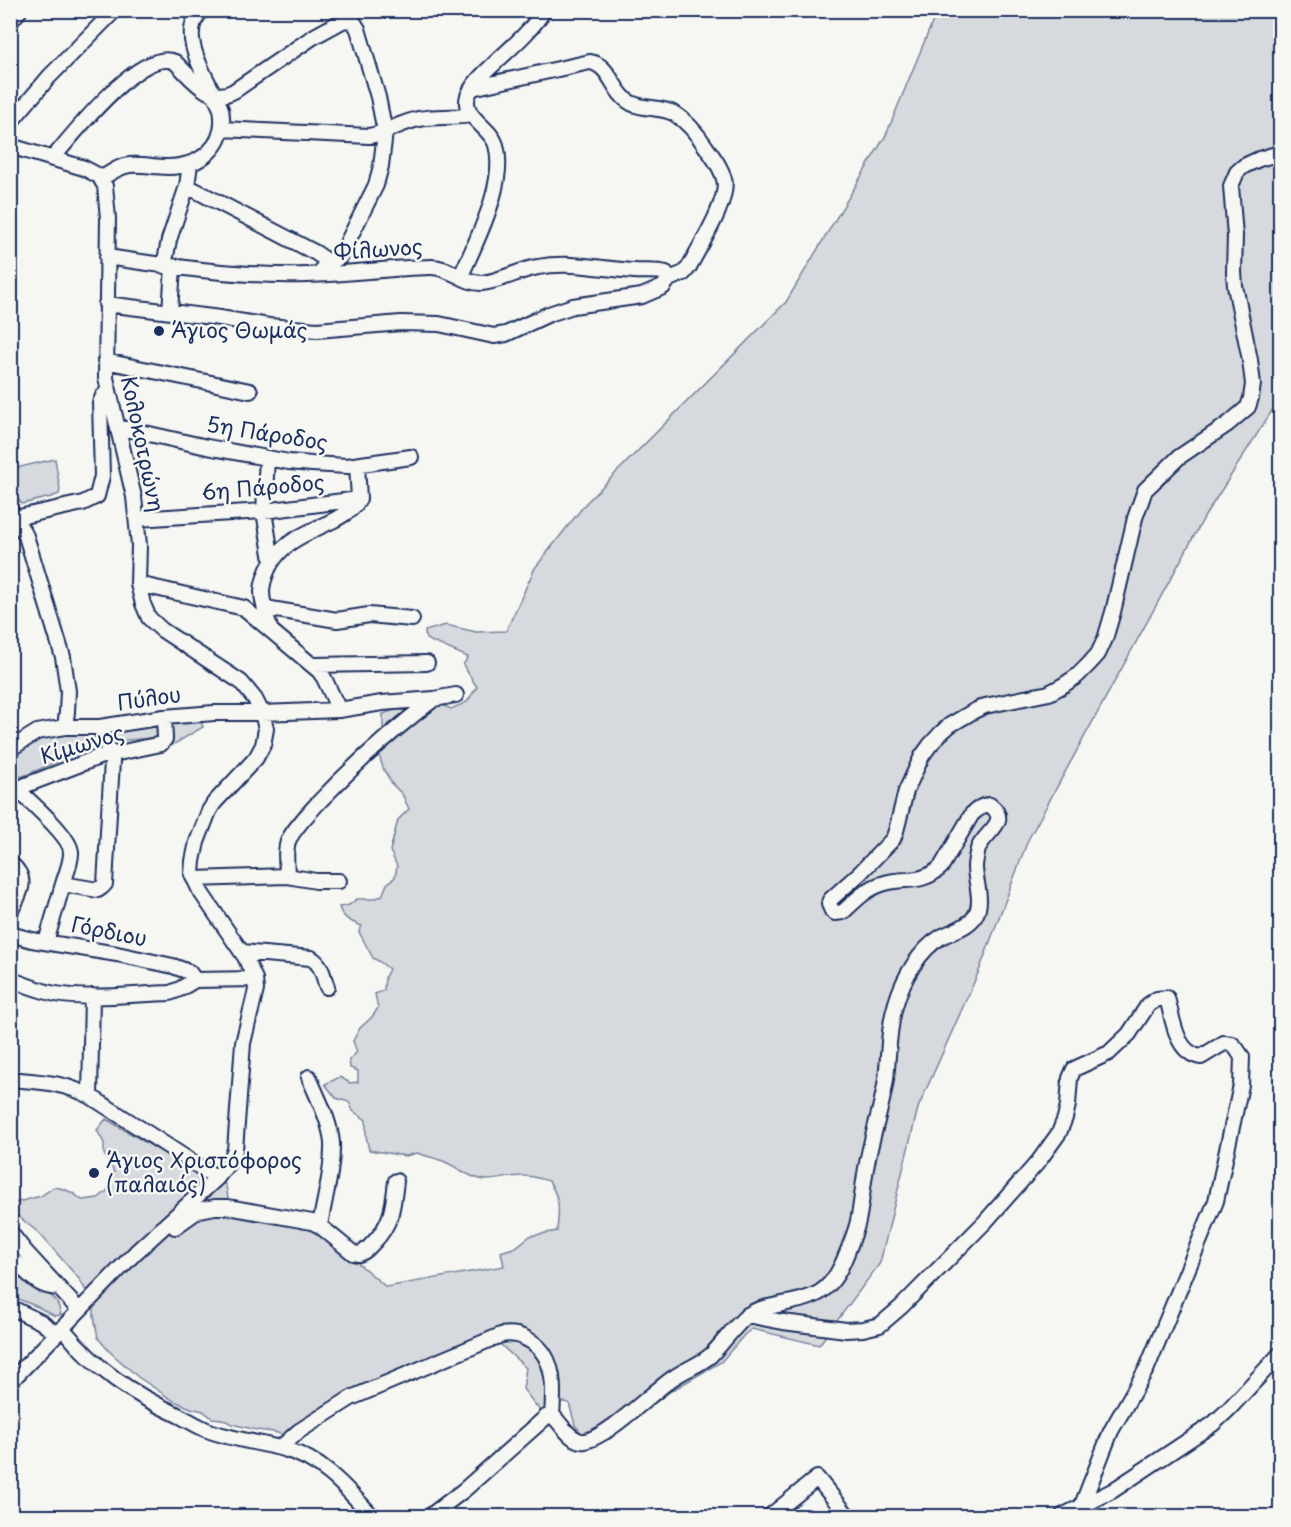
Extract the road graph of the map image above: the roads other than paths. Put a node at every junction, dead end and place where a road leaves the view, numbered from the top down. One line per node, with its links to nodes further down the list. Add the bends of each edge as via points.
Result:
1 (20, 10): 5 (street)
2 (115, 10): 9 (street)
3 (203, 10): 7 (street, via 193,25 193,45 197,62)
4 (544, 10): 6 (street)
5 (10, 22)
6 (472, 88): 8 (street, via 467,101); 23 (street, via 590,62 602,68 628,102 666,110 687,123 721,170 725,192 689,267)
7 (215, 95): 10 (street, via 223,117); 11 (street, via 234,91 313,37 349,20 355,23); 14 (street, via 205,91 175,62 155,62 112,91)
8 (471, 115): 11 (street, via 419,119); 22 (street, via 495,140 498,166 489,207)
9 (10, 123)
10 (222, 129): 11 (street, via 363,137); 15 (street, via 213,147)
11 (385, 132): 19 (street, via 376,185 360,220 339,259)
12 (10, 146): 14 (street)
13 (1281, 153): 80 (street, via 1244,166 1232,186 1235,286 1252,384 1248,407 1179,457 1145,490 1098,654 1070,681 1048,693 985,706 941,733 922,756 906,791 892,839 830,900 832,911 843,912 880,884 917,880 934,873 972,814 985,805 998,813 997,823 982,842 976,860 977,914 928,947 909,973 896,1002 858,1222 836,1278 808,1299 760,1308)
14 (52, 159): 16 (street, via 88,170)
15 (190, 164): 16 (street, via 129,165); 17 (street)
16 (101, 179): 18 (street, Κολοκοτρώνη, via 107,199)
17 (188, 186): 19 (street); 20 (street, via 170,240)
18 (107, 257): 20 (street, Φίλωνος); 24 (street, Κολοκοτρώνη)
19 (326, 260): 21 (street)
20 (169, 266): 21 (street, Φίλωνος, via 270,275); 25 (street)
21 (321, 274): 22 (street, Φίλωνος, via 430,267)
22 (460, 276): 23 (street, Φίλωνος, via 482,282 525,269 560,265 658,272 668,274)
23 (666, 283): 25 (street, via 635,297 573,306 494,336 439,324 317,330)
24 (106, 304): 25 (street); 26 (street, Κολοκοτρώνη)
25 (170, 312)
26 (105, 361): 27 (street); 28 (street, Κολοκοτρώνη)
27 (250, 391)
28 (108, 392): 29 (street, Κολοκοτρώνη); 35 (street, via 99,403 102,476 97,496 83,503)
29 (118, 427): 31 (street, 5η Πάροδος); 36 (street, Κολοκοτρώνη)
30 (411, 457): 32 (street, 5η Πάροδος)
31 (267, 458): 32 (street, 5η Πάροδος, via 330,466); 34 (street)
32 (357, 465): 33 (street)
33 (359, 500): 34 (street, 6η Πάροδος); 37 (street, via 343,515 292,540)
34 (264, 511): 36 (street, 6η Πάροδος); 37 (street)
35 (12, 516): 49 (street, via 27,540 63,657 68,691)
36 (137, 519): 38 (street, Κολοκοτρώνη)
37 (272, 561): 39 (street, via 262,588)
38 (138, 584): 41 (street, via 244,608); 47 (street, Κολοκοτρώνη, via 152,622 236,678)
39 (265, 608): 40 (street, via 337,620 369,615); 41 (street)
40 (412, 619)
41 (270, 628): 43 (street)
42 (427, 663): 43 (street)
43 (314, 665): 46 (street)
44 (456, 695): 45 (street, Πύλου)
45 (434, 699): 46 (street, Πύλου); 55 (street, via 369,752 293,833 286,847)
46 (339, 710): 47 (street, Πύλου)
47 (262, 713): 48 (street, Πύλου); 56 (street, via 266,729 263,746 209,811 195,851)
48 (164, 717): 50 (street, Πύλου); 52 (street, Κίμωνος, via 164,742)
49 (65, 727): 50 (street, Πύλου); 51 (street, Πύλου, via 36,732)
50 (100, 727): 52 (street)
51 (10, 749)
52 (110, 753): 53 (street, Κίμωνος); 58 (street, via 105,884 98,890)
53 (14, 791): 58 (street, via 70,845)
54 (10, 863): 59 (street, via 20,872 22,883)
55 (287, 876): 56 (street); 57 (street)
56 (194, 879): 62 (street)
57 (339, 881)
58 (63, 884): 61 (street)
59 (10, 912)
60 (10, 934): 61 (street, Γόρδιου)
61 (45, 942): 65 (street, Γόρδιου, via 173,966 189,972)
62 (243, 952): 63 (street); 66 (street, via 311,958 320,965)
63 (255, 978): 65 (street); 71 (street, via 256,990 243,1043 236,1143 231,1159)
64 (10, 979): 67 (street, via 56,994)
65 (195, 980): 67 (street, via 170,993)
66 (327, 987)
67 (93, 996): 70 (street)
68 (309, 1077): 73 (street, via 332,1143)
69 (10, 1079): 70 (street, via 58,1084)
70 (90, 1096): 71 (street)
71 (217, 1178): 76 (street)
72 (396, 1181): 73 (street, via 389,1221 364,1252 353,1253)
73 (320, 1226): 76 (street, via 228,1207 207,1208 183,1220 139,1260)
74 (10, 1232): 77 (street)
75 (10, 1258): 77 (street, via 40,1284)
76 (124, 1265): 79 (street)
77 (59, 1288): 79 (street)
78 (10, 1307): 81 (street)
79 (80, 1310): 81 (street)
80 (747, 1316): 84 (street, via 711,1355 594,1438 577,1440); 86 (street, via 846,1330 880,1325 985,1222 1038,1162 1065,1118 1074,1069 1109,1053 1129,1034 1148,1005 1167,998 1178,1038 1191,1054 1201,1057 1224,1043 1232,1044 1240,1052 1241,1085 1216,1201 1147,1368 1111,1431)
81 (60, 1331): 83 (street); 85 (street, via 128,1389 214,1432)
82 (1281, 1354): 86 (street, via 1213,1424 1112,1491)
83 (10, 1382)
84 (552, 1416): 85 (street, via 553,1379 545,1356 524,1337 510,1333 351,1398 298,1431); 88 (street, via 546,1417)
85 (280, 1448): 87 (street, via 329,1473)
86 (1082, 1505): 91 (street)
87 (372, 1516)
88 (430, 1516)
89 (770, 1516): 90 (street, via 817,1478)
90 (848, 1516)
91 (1062, 1516)

